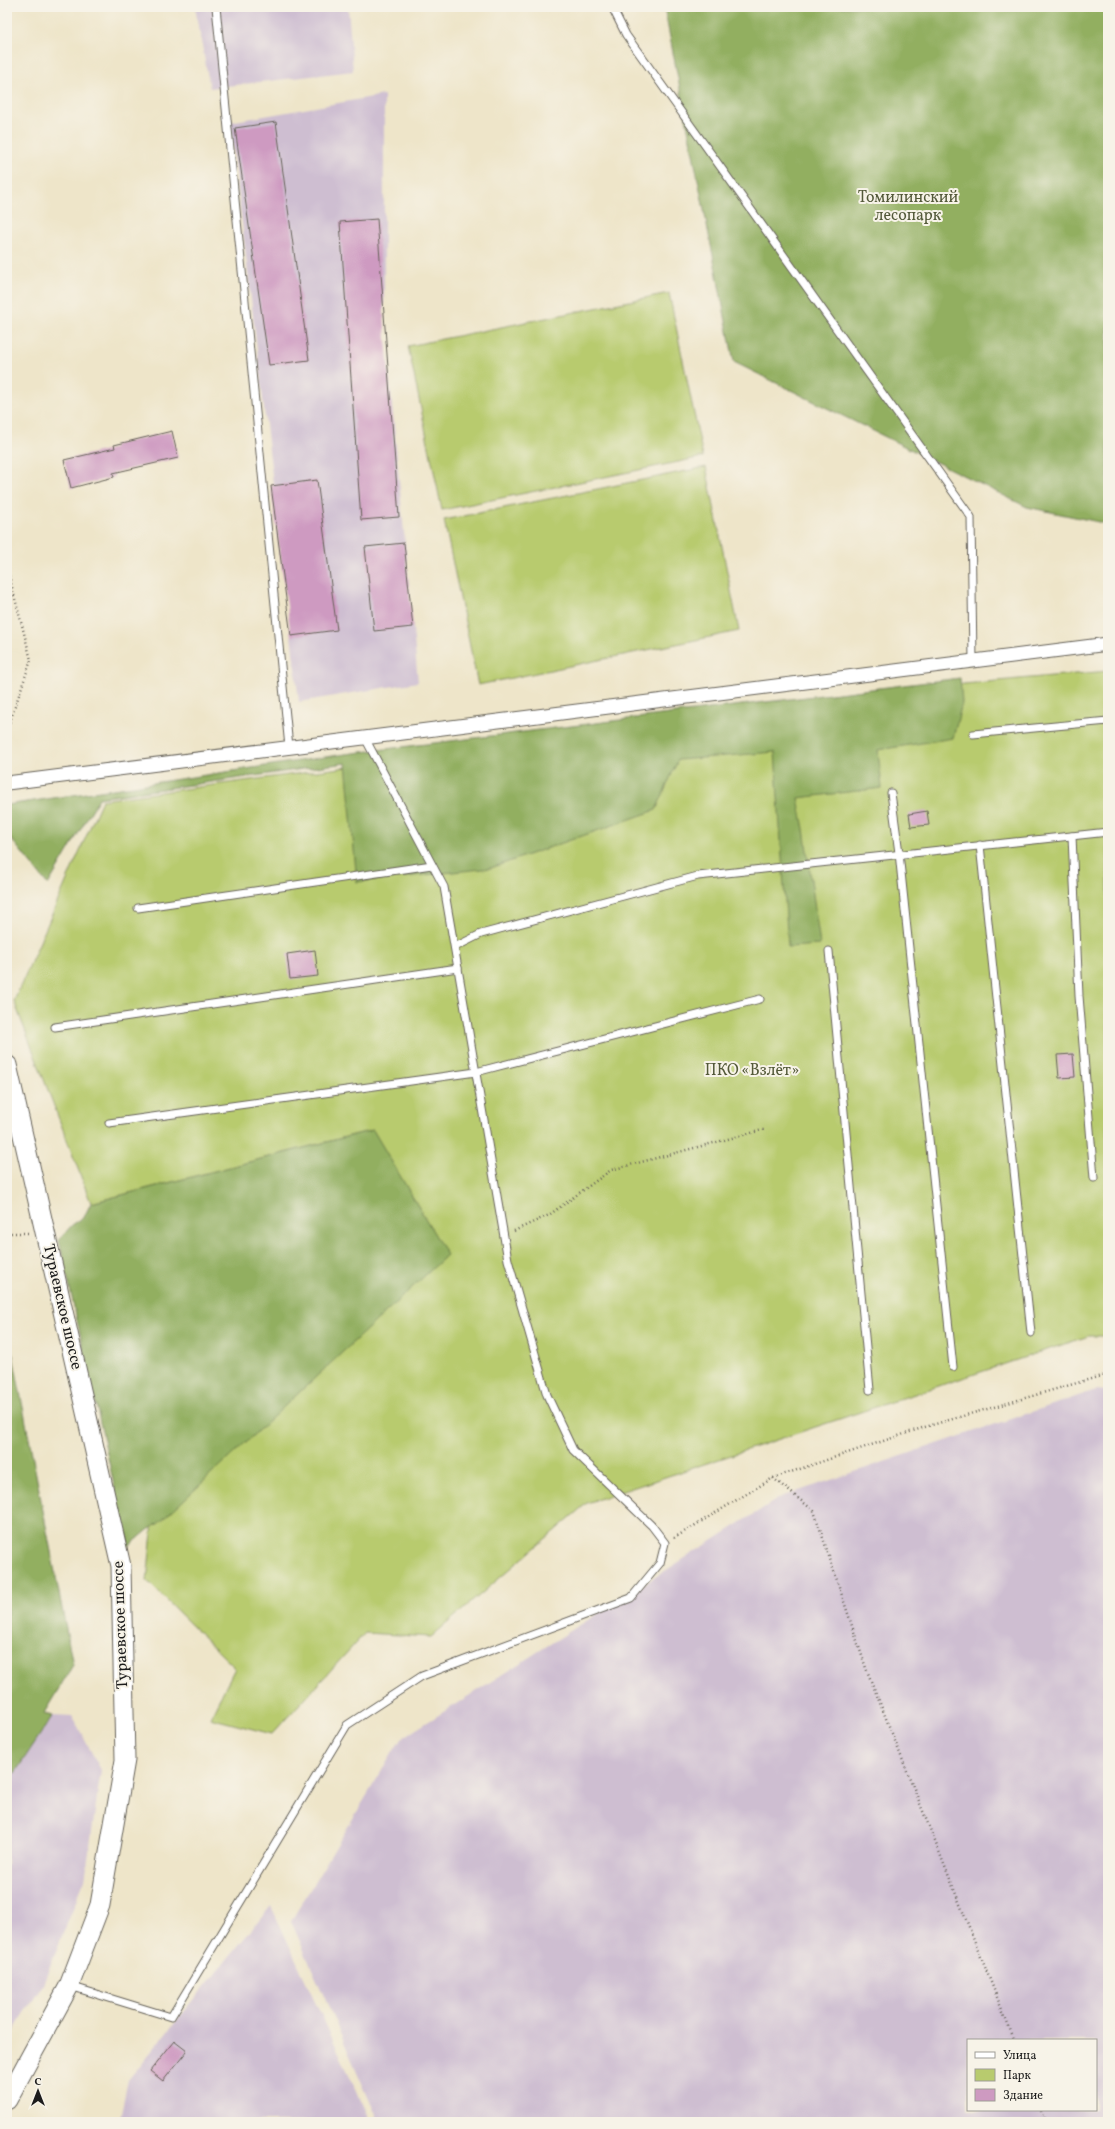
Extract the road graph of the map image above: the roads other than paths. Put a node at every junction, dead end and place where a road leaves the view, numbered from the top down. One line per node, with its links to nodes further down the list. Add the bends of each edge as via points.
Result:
1 (216, 7): 8 (lane)
2 (612, 7): 4 (lane, via 626,35 971,517)
3 (1108, 644): 4 (street)
4 (973, 661): 7 (street)
5 (1108, 721): 6 (lane)
6 (973, 734)
7 (365, 738): 8 (street); 15 (lane)
8 (289, 747): 9 (street)
9 (7, 783)
10 (890, 793): 14 (lane)
11 (1108, 832): 12 (lane)
12 (1072, 836): 13 (lane); 25 (lane, via 1078,996)
13 (980, 845): 14 (lane); 26 (lane)
14 (899, 853): 17 (lane, via 698,876 480,934); 27 (lane)
15 (432, 865): 16 (lane); 17 (lane, via 444,887)
16 (138, 908)
17 (454, 947): 19 (lane)
18 (829, 951): 28 (lane)
19 (458, 968): 21 (lane); 23 (lane)
20 (760, 999): 23 (lane)
21 (55, 1027)
22 (7, 1066): 29 (main road, Тураевское шоссе, via 121,1566 125,1760 100,1905)
23 (476, 1072): 24 (lane); 29 (lane, via 508,1260 547,1394 573,1450 652,1526 665,1543 660,1563 631,1598 422,1676 347,1725 171,2017)
24 (109, 1123)
25 (1094, 1178)
26 (1031, 1333)
27 (953, 1367)
28 (870, 1390)
29 (68, 1986): 30 (main road, Тураевское шоссе)
30 (7, 2100)

